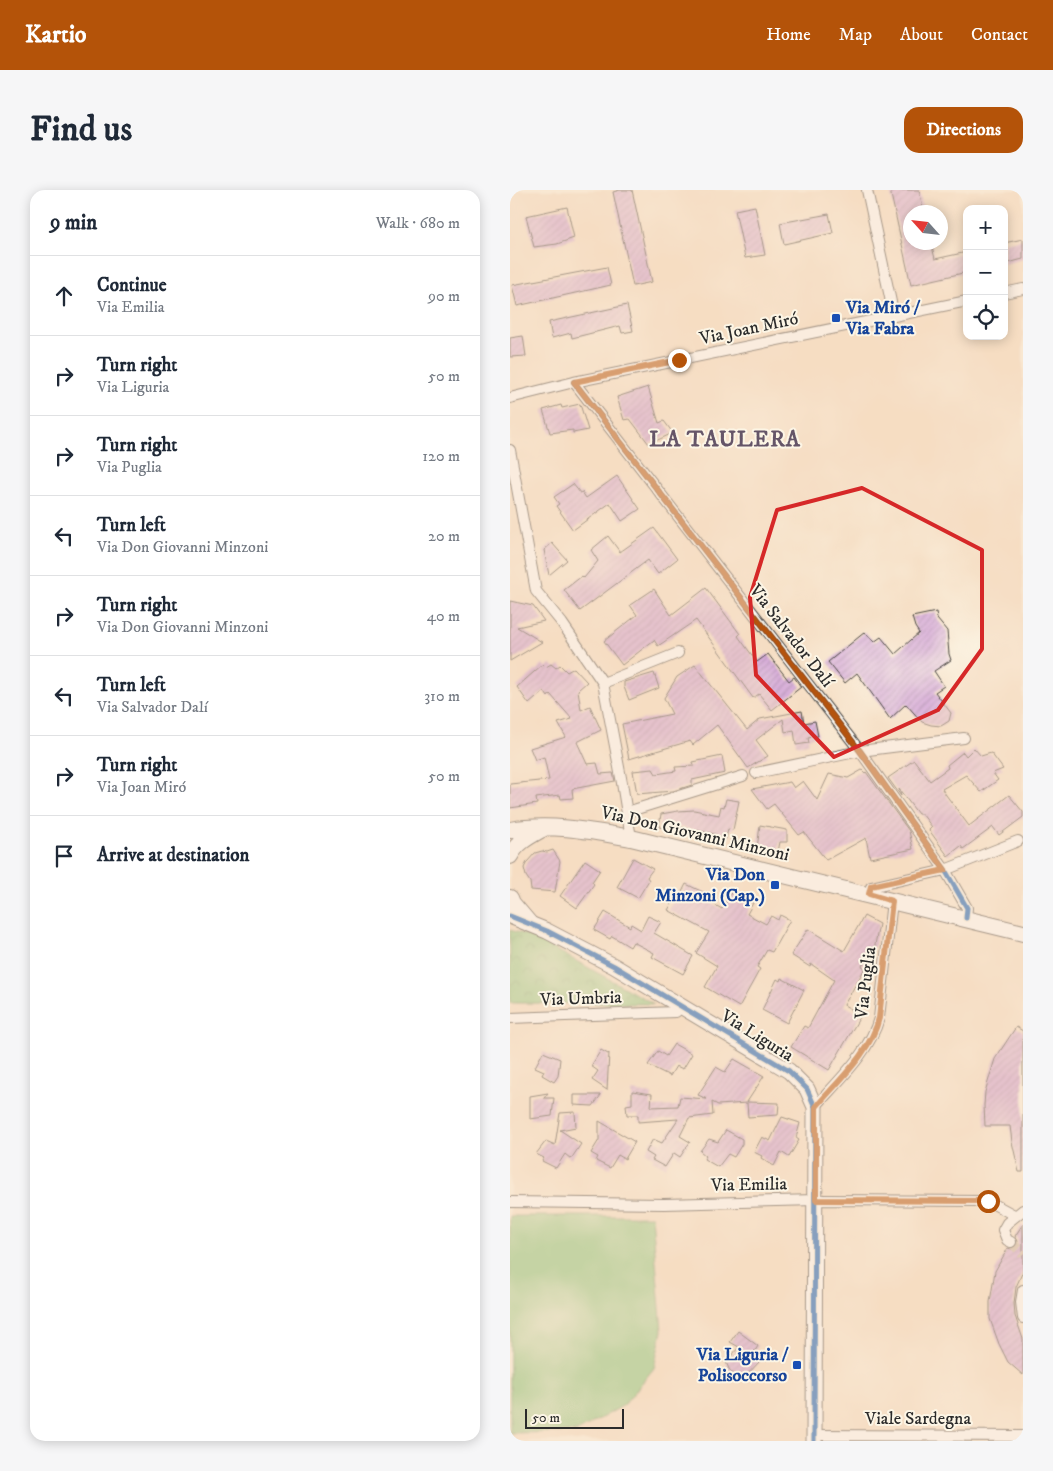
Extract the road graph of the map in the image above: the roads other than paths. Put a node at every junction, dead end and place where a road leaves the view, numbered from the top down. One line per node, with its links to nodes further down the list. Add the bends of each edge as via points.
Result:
1 (867, 190): 5 (street)
2 (1023, 289): 3 (street)
3 (1008, 292)
4 (963, 302): 5 (street, Via Joan Miró)
5 (894, 316): 6 (street, Via Joan Miró)
6 (574, 382): 7 (street, Via Joan Miró); 12 (street, Via Salvador Dalí)
7 (510, 398)
8 (510, 450): 10 (street, via 536,591)
9 (678, 654): 10 (street)
10 (603, 683): 15 (street)
11 (964, 738): 12 (street)
12 (860, 751): 13 (street); 21 (street, Via Salvador Dalí)
13 (756, 773)
14 (743, 776): 15 (street)
15 (627, 812): 18 (street)
16 (546, 826): 17 (main road, Via Don Giovanni Minzoni); 18 (main road, Via Don Giovanni Minzoni); 20 (main road, via 521,842)
17 (510, 830)
18 (631, 838): 22 (main road, Via Don Giovanni Minzoni)
19 (1018, 841): 21 (street)
20 (510, 856)
21 (945, 870): 22 (street, via 871,886); 26 (street, Via Salvador Dalí, via 968,908)
22 (869, 894): 24 (main road, Via Don Giovanni Minzoni)
23 (510, 898): 27 (main road)
24 (892, 901): 26 (main road, Via Don Giovanni Minzoni); 31 (street, Via Puglia, via 876,1031 867,1047)
25 (510, 916): 27 (street, Via Liguria)
26 (966, 918): 28 (main road, Via Don Giovanni Minzoni)
27 (529, 923): 29 (street, Via Liguria, via 614,966)
28 (1023, 933)
29 (681, 1006): 30 (street, Via Umbria, via 676,1012); 31 (street, Via Liguria, via 789,1071 807,1089)
30 (510, 1018)
31 (816, 1107): 32 (street)
32 (816, 1200): 33 (street, Via Emilia, via 664,1204); 34 (street, Via Emilia, via 988,1201); 39 (street)
33 (510, 1202)
34 (1019, 1213): 35 (street, via 1004,1230 1007,1240)
35 (1012, 1240)
36 (1023, 1290): 37 (street)
37 (1023, 1318)
38 (1023, 1436): 39 (street, Viale Sardegna)
39 (814, 1438)

